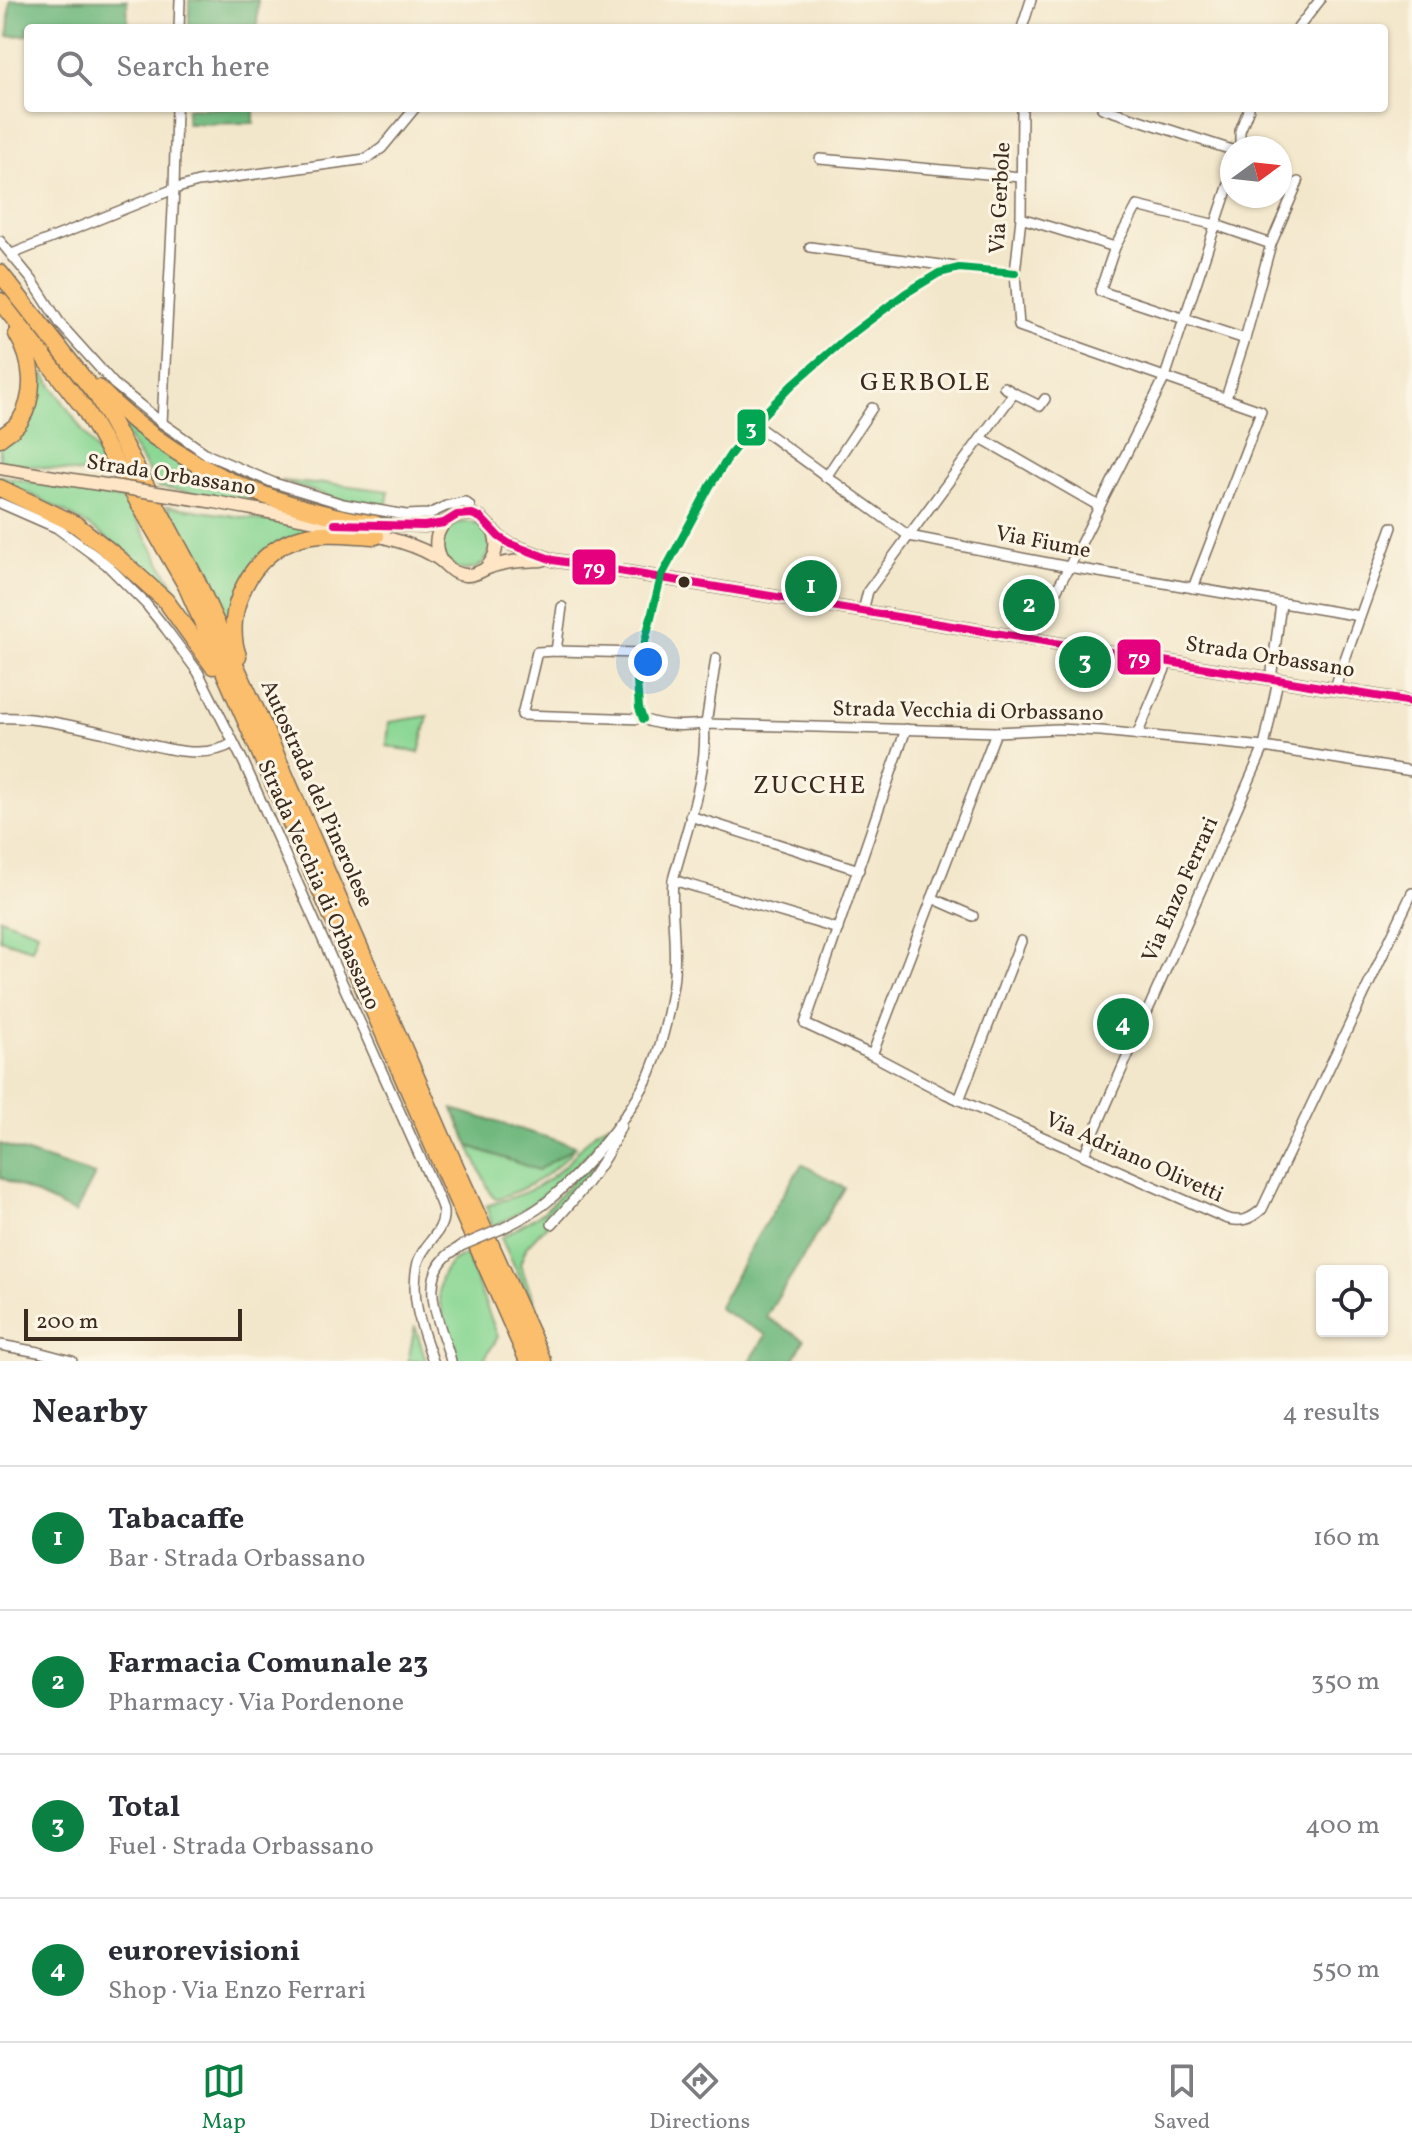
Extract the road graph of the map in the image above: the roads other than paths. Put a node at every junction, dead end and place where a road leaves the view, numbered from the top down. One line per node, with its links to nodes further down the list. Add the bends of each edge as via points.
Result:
1 (180, 0): 4 (street)
2 (1031, 0): 5 (street)
3 (1320, 0): 6 (street)
4 (179, 24)
5 (1023, 24)
6 (1301, 24)
7 (176, 112): 17 (street)
8 (412, 112): 17 (street, via 366,159 223,177)
9 (1022, 112): 15 (street, Via Gerbole)
10 (1114, 112): 13 (street)
11 (1247, 112): 12 (street)
12 (1240, 136)
13 (1220, 146)
14 (820, 159): 15 (street)
15 (1021, 177): 19 (street, Via Gerbole)
16 (1298, 182): 22 (street)
17 (174, 189): 25 (street); 38 (street)
18 (1221, 208): 20 (street)
19 (1021, 218): 24 (street); 27 (street, Via Gerbole)
20 (1216, 225): 22 (street); 24 (street, via 1137,206); 30 (street)
21 (0, 241): 25 (street)
22 (1271, 244): 31 (street)
23 (810, 247): 26 (street)
24 (1115, 247): 30 (street, via 1100,291)
25 (12, 254): 38 (street, via 76,343 114,384)
26 (959, 268): 27 (street, Via Gerbole); 39 (street, Via Gerbole, via 939,273 906,293 845,339)
27 (1015, 273): 32 (street, via 1019,326)
28 (2, 275): 50 (highway, via 83,372 174,451 278,501); 75 (highway, Autostrada del Pinerolese, via 98,397 196,579)
29 (0, 303): 40 (highway, via 31,369 30,396 19,423); 79 (highway, Autostrada del Pinerolese, via 84,408 186,585)
30 (1184, 320): 31 (street); 32 (street)
31 (1245, 339): 35 (street)
32 (1165, 377): 35 (street); 46 (street)
33 (1004, 387): 34 (street)
34 (1014, 393): 36 (street, via 1040,406); 41 (street)
35 (1226, 398): 58 (street, via 1261,411)
36 (1045, 399)
37 (872, 408): 43 (street)
38 (162, 423): 47 (street, via 208,455 343,504 406,515 465,502)
39 (754, 424): 43 (street, Via Fiume); 57 (street, Via Gerbole, via 710,486)
40 (0, 438)
41 (981, 438): 46 (street); 52 (street)
42 (0, 468): 50 (main road, Strada Orbassano, bridge)
43 (826, 477): 52 (street, Via Fiume)
44 (0, 488): 79 (highway, via 75,524 166,601 214,667)
45 (0, 503): 78 (street, Strada Vecchia di Orbassano, via 57,528 128,585 198,672)
46 (1099, 506): 55 (street)
47 (472, 514): 48 (main road, Strada Orbassano); 51 (main road, Strada Orbassano)
48 (444, 523): 50 (main road, Strada Orbassano); 53 (main road, via 436,540)
49 (1392, 527): 62 (street)
50 (376, 530): 53 (main road, Strada Orbassano); 75 (highway, via 295,539 270,553 249,577 237,603 235,648)
51 (494, 532): 54 (main road, Strada Orbassano, via 516,547); 56 (main road, via 495,555)
52 (909, 536): 55 (street, Via Fiume); 61 (street, via 868,591)
53 (440, 560): 56 (main road, Strada Orbassano, via 461,575)
54 (553, 560): 56 (main road, Strada Orbassano); 57 (main road, Strada Orbassano)
55 (1069, 567): 58 (street, Via Fiume); 63 (street)
56 (486, 568)
57 (661, 577): 61 (main road, Strada Orbassano); 65 (street, Via Gerbole)
58 (1193, 588): 59 (street, Via Fiume)
59 (1281, 604): 62 (street, Via Fiume); 68 (street, Via Enzo Ferrari)
60 (562, 607): 64 (street)
61 (863, 611): 63 (main road, Strada Orbassano)
62 (1360, 616): 69 (street)
63 (1030, 639): 67 (main road, Strada Orbassano)
64 (556, 651): 65 (street); 72 (street, Strada Vecchia di Orbassano, via 537,652 522,715)
65 (642, 653): 72 (street, Via Gerbole, via 637,681)
66 (716, 658): 73 (street)
67 (1168, 662): 68 (main road, Strada Orbassano); 77 (street)
68 (1275, 679): 69 (main road, Strada Orbassano); 80 (street, Via Enzo Ferrari)
69 (1334, 690): 70 (main road, Strada Orbassano)
70 (1412, 702)
71 (0, 718): 78 (street, via 102,732 172,750 214,752)
72 (643, 719): 73 (street, Strada Vecchia di Orbassano)
73 (705, 724): 74 (street, Strada Vecchia di Orbassano); 82 (street)
74 (906, 729): 76 (street, Strada Vecchia di Orbassano); 83 (street)
75 (266, 732): 100 (highway, Autostrada del Pinerolese)
76 (996, 732): 77 (street, Strada Vecchia di Orbassano, via 1057,729); 86 (street)
77 (1137, 735): 80 (street, Strada Vecchia di Orbassano)
78 (233, 743): 97 (street, Strada Vecchia di Orbassano, via 443,1212 442,1226 424,1248 415,1279 419,1320)
79 (256, 747): 99 (highway, Autostrada del Pinerolese)
80 (1264, 747): 81 (street, Strada Vecchia di Orbassano); 93 (street, Via Enzo Ferrari)
81 (1412, 771)
82 (690, 816): 83 (street); 84 (street)
83 (859, 870): 88 (street)
84 (673, 880): 88 (street); 92 (street, via 674,981 658,1052)
85 (1412, 893): 93 (street, Via Adriano Olivetti, via 1255,1216 1225,1218)
86 (932, 898): 87 (street); 90 (street)
87 (973, 916)
88 (838, 929): 90 (street, Via Adriano Olivetti, via 805,1024)
89 (1021, 941): 91 (street)
90 (872, 1055): 91 (street, Via Adriano Olivetti)
91 (959, 1100): 93 (street, Via Adriano Olivetti)
92 (626, 1112): 94 (street, via 585,1187); 98 (street, bridge, via 548,1201 444,1259 435,1276 433,1299)
93 (1084, 1155)
94 (552, 1224)
95 (0, 1345): 96 (street)
96 (72, 1361)
97 (433, 1361)
98 (451, 1361)
99 (528, 1361)
100 (543, 1361)

